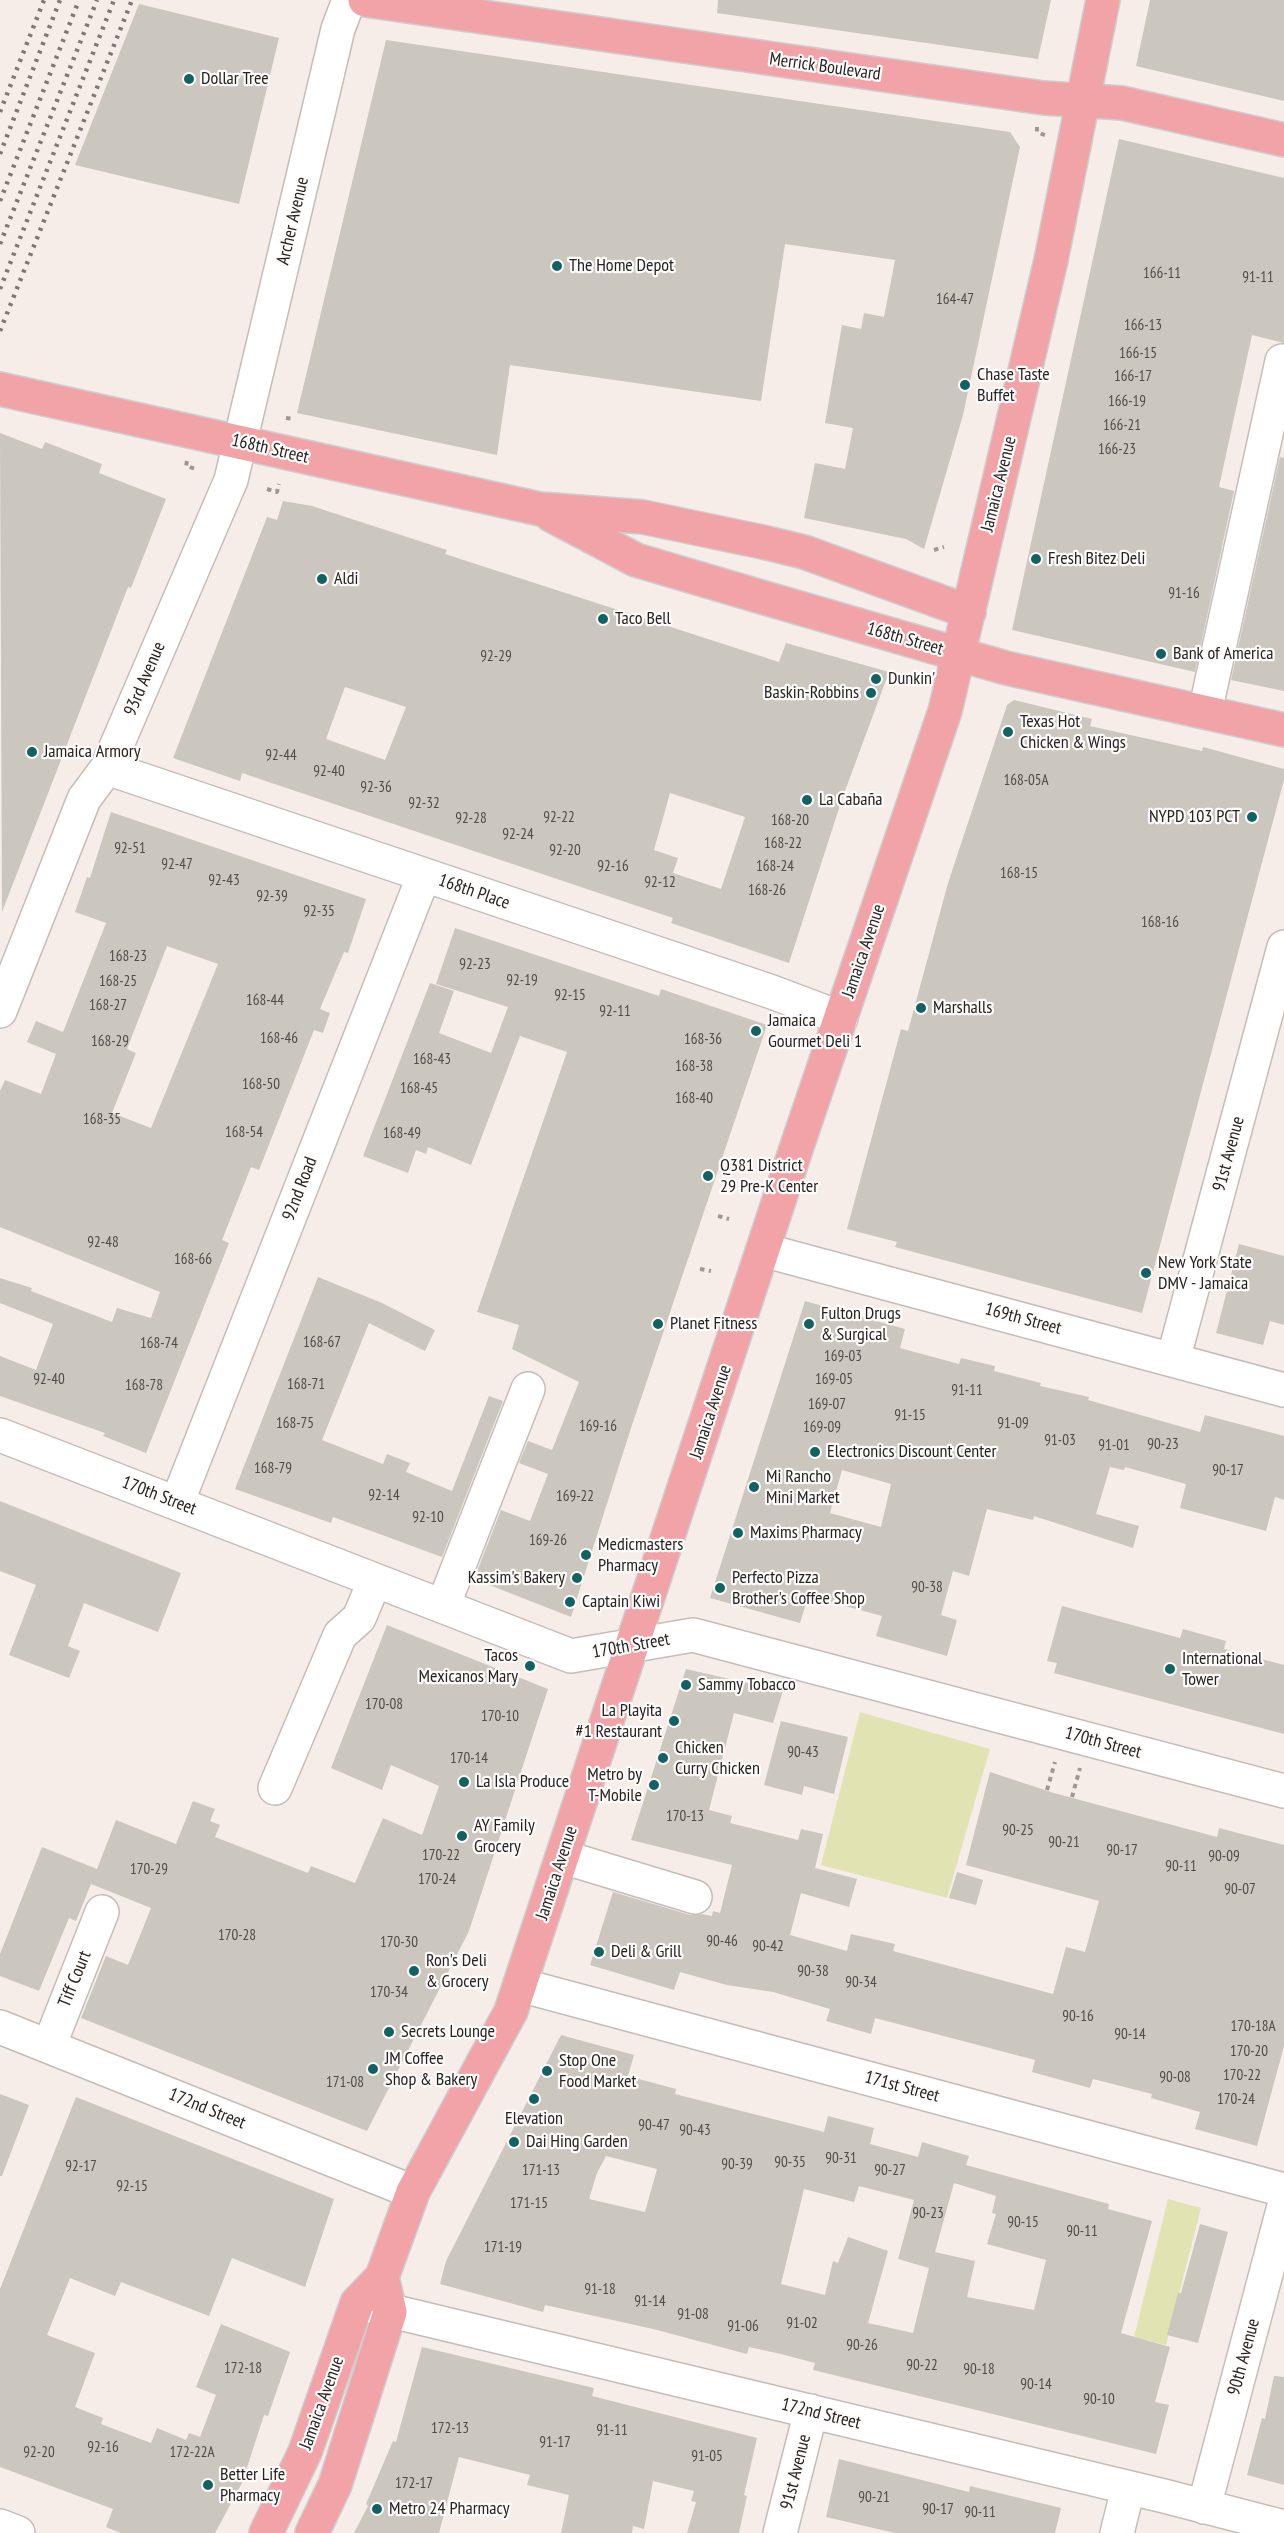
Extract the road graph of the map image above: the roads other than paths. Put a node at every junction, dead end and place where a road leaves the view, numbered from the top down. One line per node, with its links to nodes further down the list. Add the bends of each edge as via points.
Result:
1 (349, 0): 8 (street, Archer Avenue, via 338,29)
2 (365, 0): 4 (main road, Merrick Boulevard)
3 (1103, 0): 4 (main road, Jamaica Avenue)
4 (1083, 100): 5 (main road, Merrick Boulevard, via 1122,104); 10 (main road, Jamaica Avenue, via 1051,260)
5 (1284, 140)
6 (1282, 362): 12 (street)
7 (0, 389): 8 (main road, 168th Street)
8 (240, 442): 9 (main road, 168th Street); 14 (street, 93rd Avenue, via 231,480)
9 (540, 509): 10 (main road, 168th Street, via 643,517 767,543 804,552); 11 (main road, 168th Street, via 636,560)
10 (969, 612): 11 (main road, Jamaica Avenue)
11 (959, 654): 12 (main road, 168th Street); 18 (main road, Jamaica Avenue, via 945,711)
12 (1205, 712): 13 (main road, 168th Street)
13 (1284, 730)
14 (107, 768): 15 (street, 168th Place); 17 (street, 93rd Avenue, via 84,799)
15 (424, 875): 18 (street, 168th Place); 24 (street, 92nd Road)
16 (1284, 947): 20 (street, 91st Avenue)
17 (0, 1011)
18 (841, 1018): 19 (main road, Jamaica Avenue)
19 (763, 1250): 20 (street, 169th Street); 27 (main road, Jamaica Avenue)
20 (1173, 1360): 22 (street, 169th Street)
21 (528, 1389): 26 (street)
22 (1284, 1390)
23 (0, 1435): 24 (street, 170th Street)
24 (177, 1503): 25 (street, 170th Street)
25 (375, 1580): 26 (street, 170th Street); 28 (street, via 358,1618 340,1635)
26 (442, 1606): 27 (street, 170th Street, via 572,1656)
27 (634, 1645): 29 (street, 170th Street, via 693,1635); 30 (main road, Jamaica Avenue)
28 (275, 1788)
29 (1284, 1791)
30 (563, 1857): 31 (street); 33 (main road, Jamaica Avenue)
31 (695, 1897)
32 (102, 1912): 35 (street, Tiff Court)
33 (520, 1985): 36 (street, 171st Street); 37 (main road, Jamaica Avenue, via 511,2011)
34 (0, 2027): 35 (street, 172nd Street)
35 (49, 2046): 37 (street, 172nd Street)
36 (1284, 2190)
37 (413, 2192): 39 (main road, Jamaica Avenue)
38 (1284, 2206): 44 (street, 90th Avenue)
39 (382, 2277): 40 (main road, Jamaica Avenue); 41 (main road)
40 (357, 2303): 41 (street, 172nd Street); 48 (main road, Jamaica Avenue, via 305,2452)
41 (390, 2312): 42 (street, 172nd Street); 49 (main road, Jamaica Avenue, via 335,2485)
42 (811, 2411): 43 (street, 172nd Street); 50 (street, 91st Avenue)
43 (1128, 2489): 44 (street, 172nd Street); 51 (street)
44 (1204, 2507): 46 (street, 172nd Street)
45 (0, 2526): 47 (street)
46 (1284, 2527)
47 (18, 2533)
48 (266, 2533)
49 (312, 2533)
50 (780, 2533)
51 (1117, 2533)

